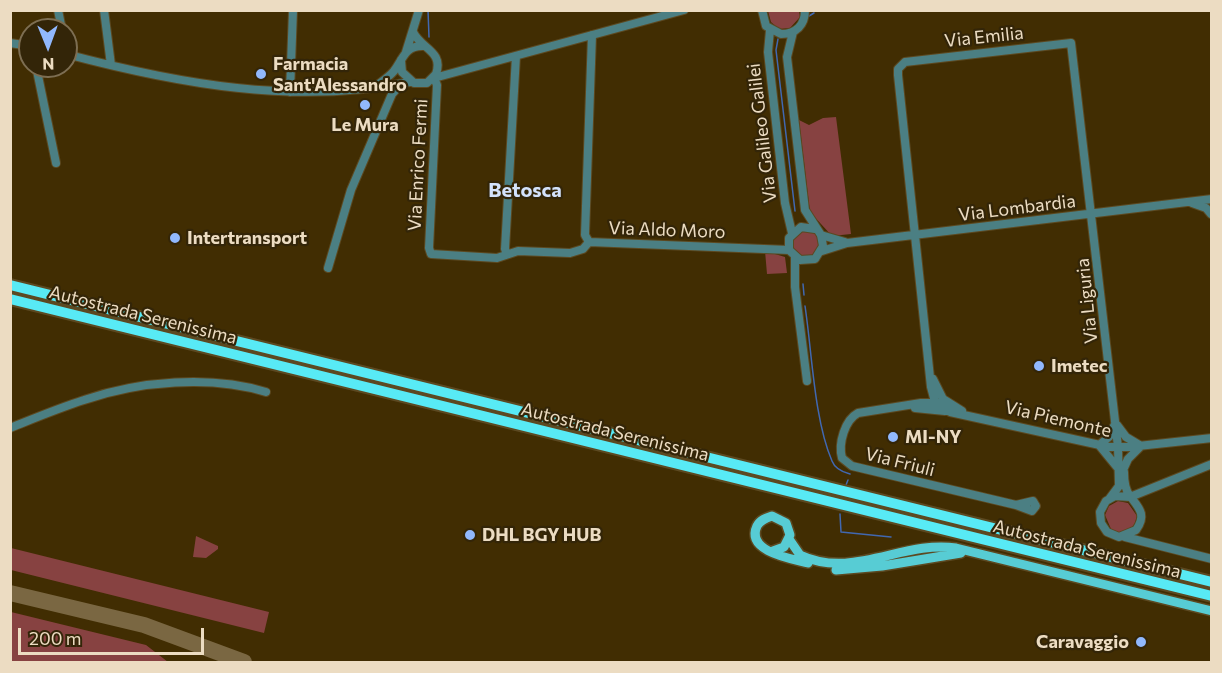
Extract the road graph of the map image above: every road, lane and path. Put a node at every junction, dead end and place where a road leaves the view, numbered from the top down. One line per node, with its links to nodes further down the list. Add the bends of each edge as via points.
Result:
1 (104, 10): 16 (street)
2 (293, 10): 24 (street)
3 (419, 10): 8 (street)
4 (684, 10): 10 (street)
5 (762, 11): 7 (street)
6 (806, 12): 9 (street)
7 (770, 30): 9 (street, via 781,34); 32 (street, Via Galileo Galilei, via 768,52)
8 (413, 32): 11 (street); 12 (street)
9 (793, 32): 31 (street, via 787,57 805,210)
10 (592, 35): 13 (street); 34 (street, via 585,235)
11 (425, 47): 12 (street, via 416,46); 15 (street)
12 (403, 56): 18 (street); 21 (street, via 402,72)
13 (516, 56): 17 (street); 40 (street)
14 (78, 57): 16 (street)
15 (438, 62): 17 (street); 20 (street)
16 (111, 65): 24 (street, via 203,85)
17 (463, 70): 20 (street)
18 (393, 72): 22 (street); 23 (street)
19 (38, 78): 26 (street)
20 (434, 78): 21 (street, via 423,84); 39 (street, Via Enrico Fermi, via 437,85)
21 (410, 82): 22 (street)
22 (397, 84): 23 (street); 25 (street)
23 (376, 88): 24 (street); 25 (street)
24 (290, 92)
25 (392, 94): 42 (street, via 351,190)
26 (56, 163)
27 (1212, 201): 28 (street, Via Lombardia); 30 (street)
28 (1191, 203): 29 (street, Via Lombardia); 30 (street, via 1206,208)
29 (1092, 214): 33 (street, Via Lombardia); 33 (street, Via Emilia, via 1071,43 909,61 902,64 898,75); 52 (street, Via Liguria)
30 (1211, 215)
31 (818, 232): 32 (street, via 801,227); 35 (street, Via Lombardia); 37 (street)
32 (791, 235): 36 (street, Via Aldo Moro, via 777,246); 38 (street)
33 (915, 235): 35 (street, Via Lombardia); 46 (street)
34 (589, 242): 36 (street, Via Aldo Moro); 40 (street, Via Aldo Moro, via 583,249 570,253)
35 (847, 243): 37 (street, Via Lombardia)
36 (762, 248): 38 (street, Via Aldo Moro)
37 (822, 251): 41 (street)
38 (792, 253): 41 (street, via 800,260); 43 (street)
39 (431, 254): 40 (street, Via Aldo Moro, via 497,258)
40 (507, 254)
41 (810, 261): 43 (street)
42 (328, 268)
43 (797, 271): 47 (street, via 795,287)
44 (10, 285): 69 (highway, Autostrada Serenissima)
45 (10, 299): 70 (highway, Autostrada Serenissima)
46 (931, 375): 49 (street); 51 (street)
47 (807, 381)
48 (266, 392): 53 (street, via 204,383 135,388 84,400)
49 (935, 402): 50 (street, Via Friuli); 51 (street, Via Friuli)
50 (907, 407): 51 (street, Via Friuli); 63 (street, Via Friuli, via 854,415 841,449 844,461)
51 (949, 408): 55 (street, Via Piemonte)
52 (1115, 421): 55 (street, via 1109,437); 56 (street, via 1126,438); 57 (street, Via Liguria)
53 (10, 428)
54 (1211, 438): 56 (street, Via Piemonte)
55 (1099, 446): 57 (street, Via Piemonte); 59 (street)
56 (1142, 446): 57 (street, Via Piemonte); 59 (street, Via Liguria, via 1128,459)
57 (1118, 447): 59 (street, Via Liguria)
58 (1212, 464): 60 (street)
59 (1122, 472): 60 (street, via 1134,487); 61 (street); 62 (street, Via Liguria, via 1119,486)
60 (1149, 489): 61 (street)
61 (1130, 497): 62 (street); 64 (street, via 1142,517 1136,530)
62 (1110, 498): 64 (street, via 1102,506 1101,523 1111,535)
63 (1016, 506)
64 (1123, 537): 68 (street)
65 (789, 538): 66 (main road, via 784,547); 66 (main road, via 784,521 772,516 764,519 756,529 756,538 761,547); 67 (main road, via 800,555 836,565 932,547)
66 (772, 551): 67 (main road, via 836,570)
67 (970, 552): 71 (main road)
68 (1212, 560)
69 (1212, 582)
70 (1212, 597)
71 (1212, 611)

